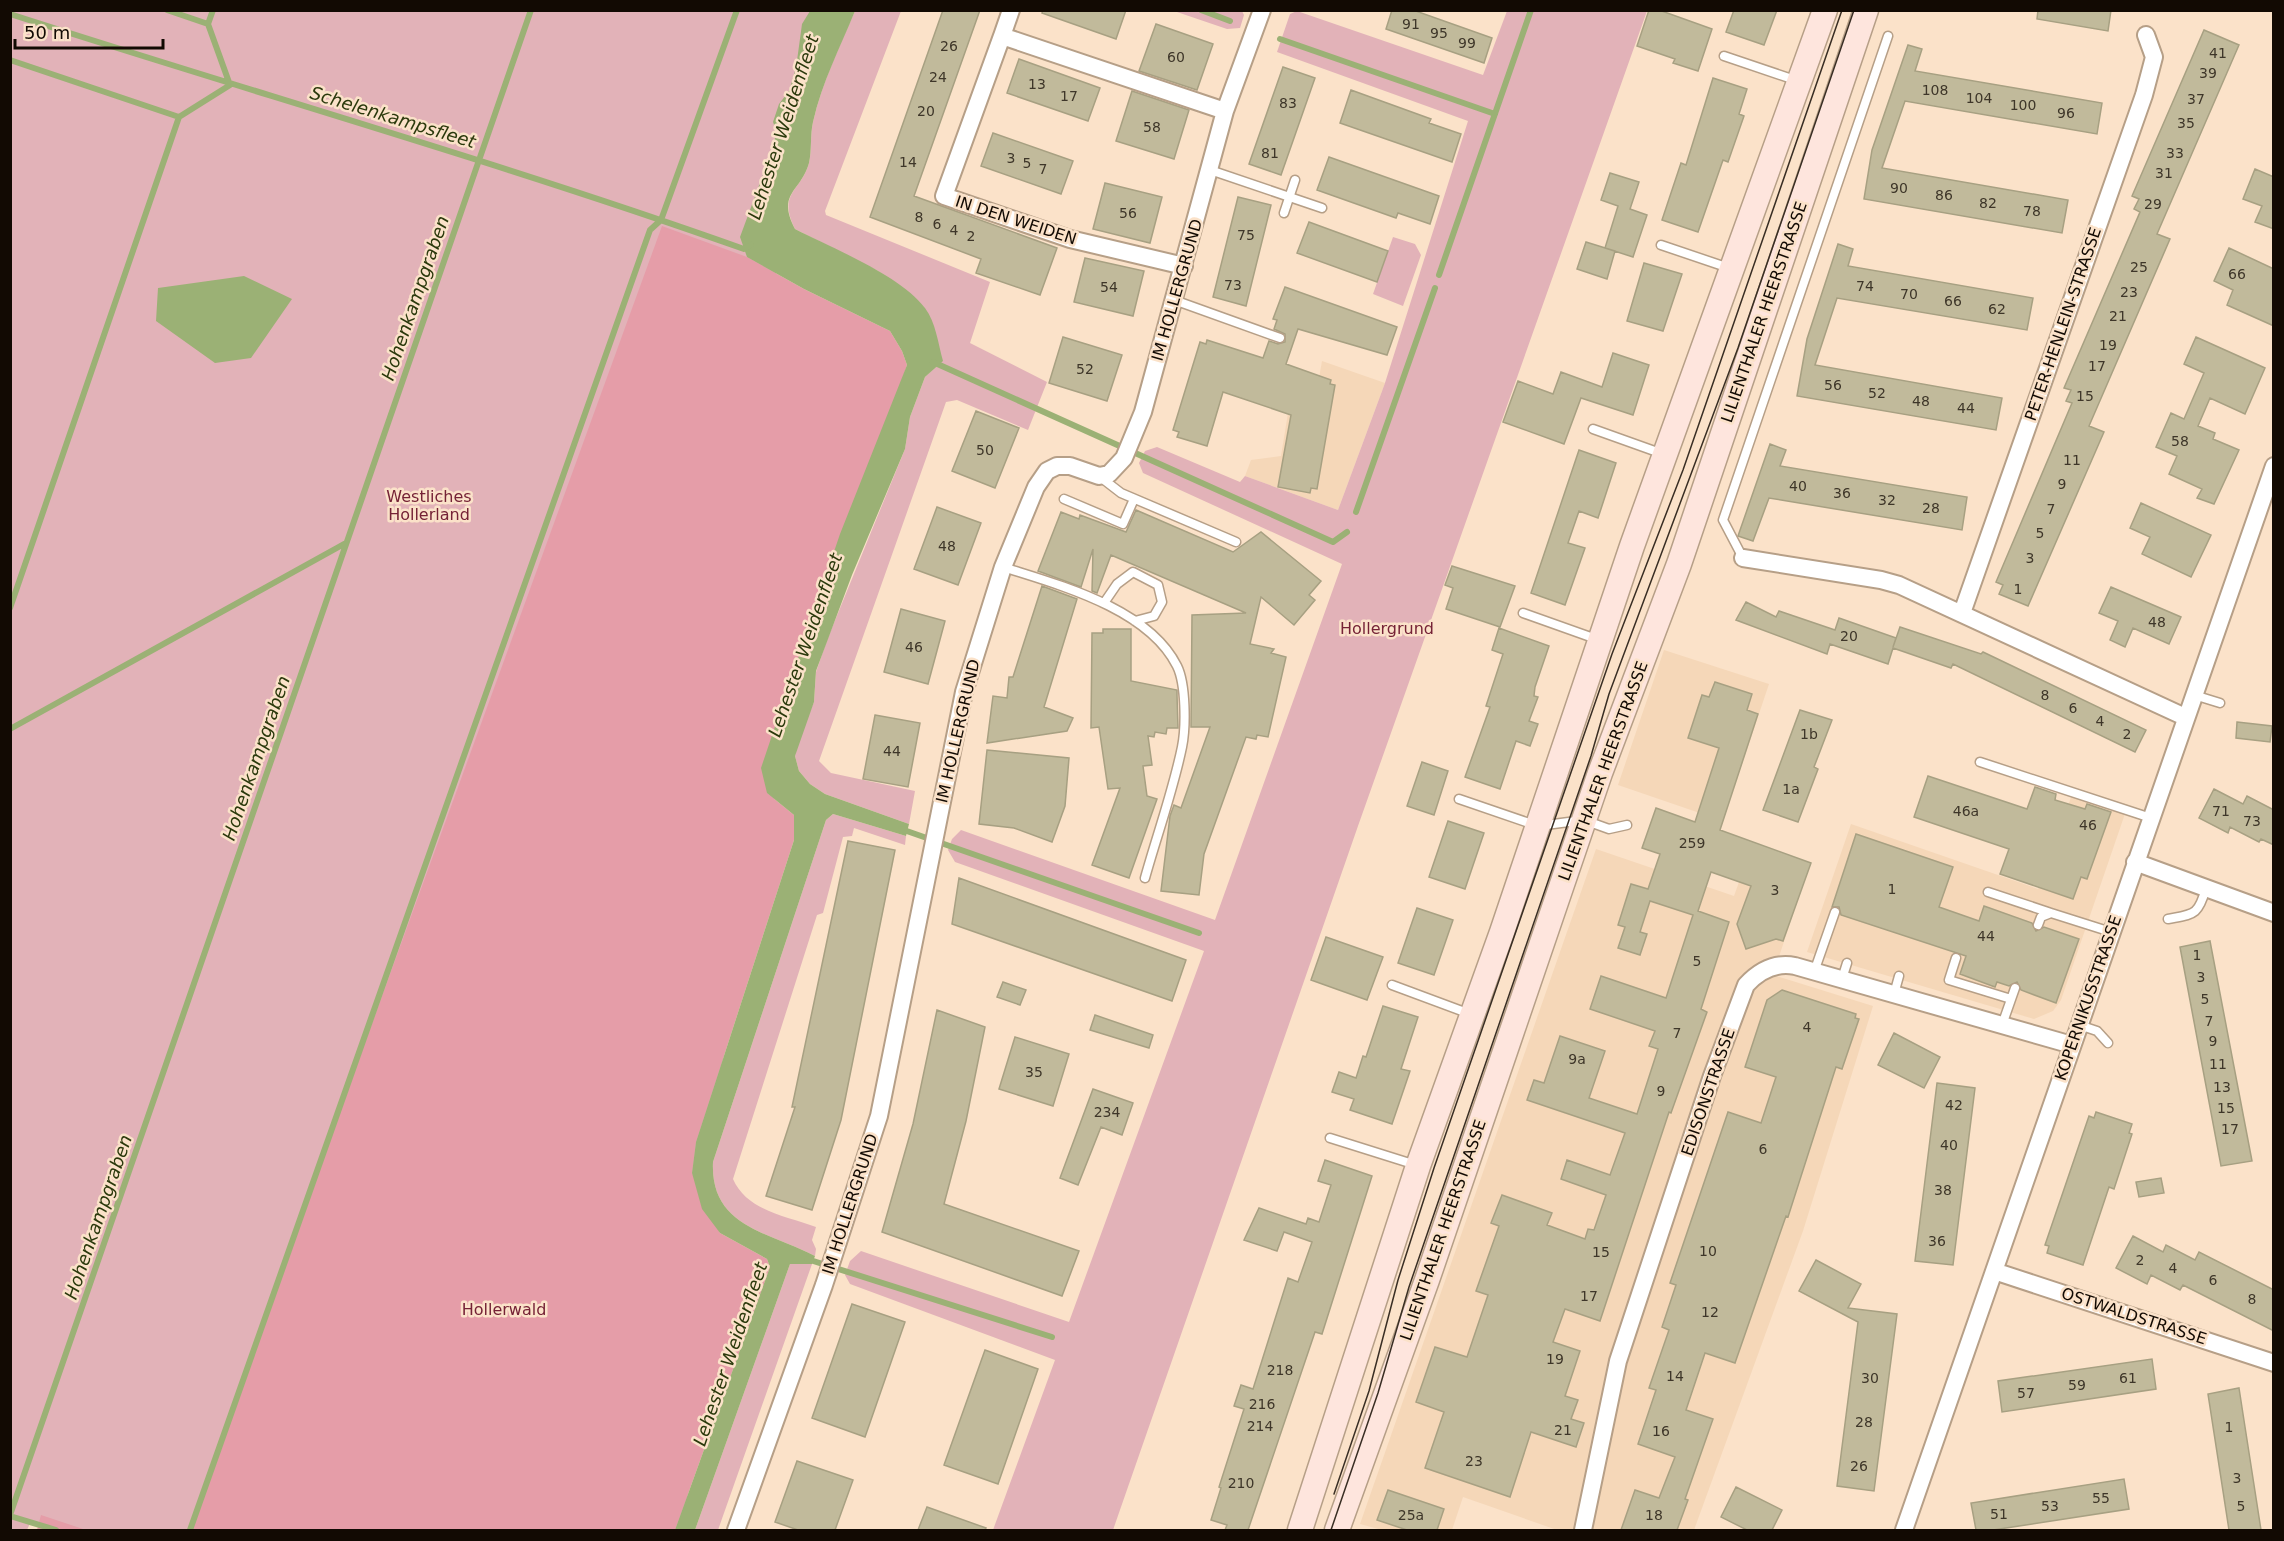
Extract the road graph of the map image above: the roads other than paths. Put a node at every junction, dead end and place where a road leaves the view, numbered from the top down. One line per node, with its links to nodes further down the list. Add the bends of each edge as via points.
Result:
1 (1011, 10): 6 (street, IN DEN WEIDEN)
2 (1262, 10): 10 (street, IM HOLLERGRUND)
3 (1825, 10): 9 (main road)
4 (1866, 10): 42 (main road, LILIENTHALER HEERSTRASSE, via 1679,564)
5 (2146, 35): 33 (street, PETER-HENLEIN-STRASSE, via 2154,57 2144,95)
6 (1002, 36): 10 (street); 17 (street, IN DEN WEIDEN, via 944,196 1070,239)
7 (1888, 36): 29 (lane, via 1723,520)
8 (1724, 56): 9 (lane)
9 (1800, 81): 18 (main road)
10 (1225, 111): 11 (street, IM HOLLERGRUND)
11 (1210, 170): 13 (lane); 17 (street, IM HOLLERGRUND)
12 (1295, 180): 13 (lane)
13 (1289, 197): 14 (lane); 15 (lane)
14 (1322, 208)
15 (1284, 213)
16 (1661, 245): 18 (lane)
17 (1184, 266): 19 (street, IM HOLLERGRUND)
18 (1732, 268): 22 (main road)
19 (1174, 300): 20 (lane); 24 (street, IM HOLLERGRUND, via 1143,412 1124,458 1109,474)
20 (1280, 338)
21 (1593, 429): 22 (lane)
22 (1665, 455): 35 (main road)
23 (2274, 466): 27 (street, KOPERNIKUSSTRASSE)
24 (1099, 476): 26 (lane); 30 (street, IM HOLLERGRUND, via 1070,466 1047,471 1036,487)
25 (1064, 499): 26 (lane, via 1123,524)
26 (1134, 499): 28 (lane)
27 (2267, 502): 36 (street, KOPERNIKUSSTRASSE)
28 (1236, 542)
29 (1743, 558): 33 (street, via 1881,580)
30 (1003, 567): 31 (lane); 73 (street, IM HOLLERGRUND, via 963,692 879,1116)
31 (1104, 603): 34 (lane); 34 (lane, via 1133,572 1158,585 1162,602 1154,616)
32 (1523, 613): 35 (lane)
33 (1962, 613): 38 (street)
34 (1135, 621): 46 (lane, via 1177,667 1184,701 1182,745)
35 (1601, 640): 44 (main road)
36 (2193, 694): 37 (lane); 38 (street, KOPERNIKUSSTRASSE)
37 (2220, 703)
38 (2185, 717): 41 (street, KOPERNIKUSSTRASSE)
39 (1980, 762): 41 (lane)
40 (1458, 799): 44 (lane)
41 (2151, 818): 45 (street, KOPERNIKUSSTRASSE)
42 (1584, 820): 43 (lane, via 1610,829); 44 (lane); 75 (main road, LILIENTHALER HEERSTRASSE)
43 (1627, 825)
44 (1538, 826): 64 (main road)
45 (2135, 862): 47 (street); 54 (street, KOPERNIKUSSTRASSE)
46 (1145, 878)
47 (2206, 888): 51 (street); 52 (lane, via 2199,910)
48 (1988, 892): 50 (lane)
49 (1834, 912): 57 (lane)
50 (2051, 913): 53 (lane, via 2041,916); 54 (lane)
51 (2274, 913)
52 (2168, 920)
53 (2038, 925)
54 (2111, 932): 66 (street, KOPERNIKUSSTRASSE)
55 (1956, 958): 63 (lane, via 1949,980)
56 (1847, 963): 59 (lane)
57 (1814, 972): 59 (street, EDISONSTRASSE); 76 (street, EDISONSTRASSE, via 1782,963 1755,975 1746,985 1618,1362)
58 (1899, 976): 62 (lane)
59 (1842, 979): 62 (street, EDISONSTRASSE)
60 (1392, 985): 64 (lane)
61 (2015, 988): 63 (lane)
62 (1894, 994): 65 (street, EDISONSTRASSE)
63 (2011, 999): 65 (lane)
64 (1472, 1015): 70 (main road)
65 (2002, 1025): 68 (street, EDISONSTRASSE)
66 (2079, 1025): 67 (lane, via 2097,1031); 68 (street, KOPERNIKUSSTRASSE)
67 (2108, 1043)
68 (2072, 1045): 71 (street, KOPERNIKUSSTRASSE)
69 (1330, 1138): 70 (lane)
70 (1418, 1166): 74 (main road)
71 (1994, 1271): 72 (street, OSTWALDSTRASSE); 77 (street, KOPERNIKUSSTRASSE)
72 (2274, 1363)
73 (736, 1530)
74 (1300, 1530)
75 (1337, 1530)
76 (1583, 1530)
77 (1904, 1530)

